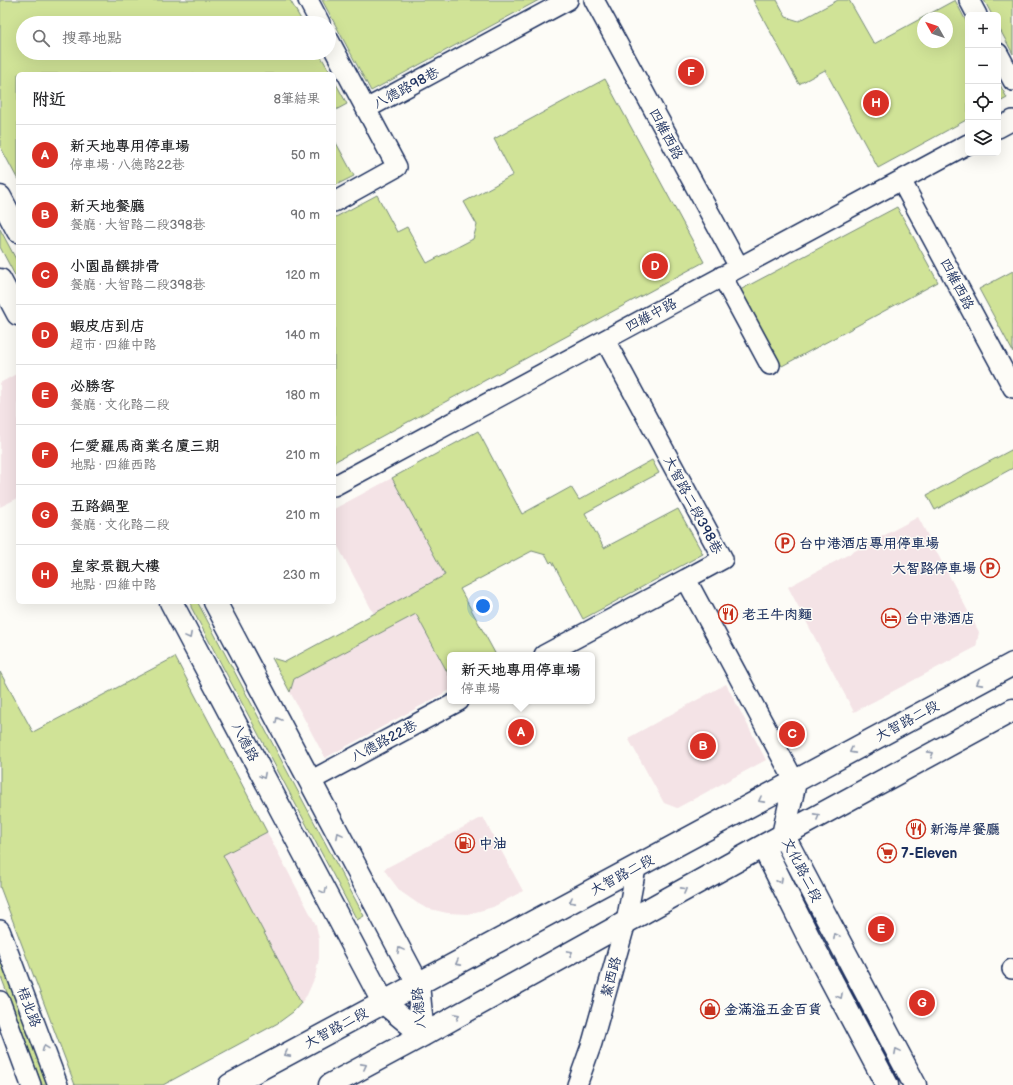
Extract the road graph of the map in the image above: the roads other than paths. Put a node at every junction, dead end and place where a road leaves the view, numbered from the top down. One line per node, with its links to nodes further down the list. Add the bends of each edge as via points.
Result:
1 (308, 0): 6 (street)
2 (568, 0): 10 (street, 八德路98巷)
3 (594, 0): 18 (street, 四維西路)
4 (969, 0): 5 (street)
5 (975, 12)
6 (316, 16)
7 (336, 53): 10 (street)
8 (1001, 59): 9 (street)
9 (1013, 81)
10 (366, 109): 16 (street, 八德路98巷, via 397,168)
11 (1013, 120): 12 (street)
12 (1001, 126)
13 (965, 146): 14 (street, 四維中路)
14 (901, 180): 18 (street, 四維中路); 24 (street, 四維西路)
15 (0, 197): 17 (street)
16 (336, 201)
17 (16, 226)
18 (739, 267): 19 (street, 四維中路)
19 (722, 276): 22 (street, 四維中路); 23 (street)
20 (0, 280): 21 (street)
21 (16, 310)
22 (605, 340): 25 (street, 四維中路); 26 (street, 大智路二段398巷, via 723,559)
23 (770, 365)
24 (1013, 388)
25 (336, 485)
26 (686, 579): 29 (street); 34 (street)
27 (172, 604): 42 (street, 八德路, one-way to 42)
28 (216, 604): 33 (street, 八德路, one-way to 28)
29 (550, 652)
30 (1013, 664): 34 (street, 大智路二段, one-way to 34)
31 (453, 704): 33 (street, 八德路22巷)
32 (1013, 710): 35 (street, one-way to 32)
33 (310, 781): 40 (street, 八德路, one-way to 33)
34 (795, 782): 35 (street, 文化路二段); 36 (street, 文化路二段); 37 (street, 大智路二段, one-way to 37)
35 (783, 835): 36 (street); 50 (street, 文化路二段, one-way to 35)
36 (763, 846): 38 (street, one-way to 36); 49 (street, 文化路二段, one-way to 49)
37 (636, 868): 38 (street, 鰲西路); 40 (street, 大智路二段, one-way to 40)
38 (626, 922): 43 (street, one-way to 38); 48 (street, 鰲西路, via 592,1043)
39 (0, 930): 45 (street, 梧北路, one-way to 39)
40 (418, 984): 42 (street, 大智路二段); 43 (street, 八德路)
41 (0, 1001): 44 (street, 梧北路)
42 (383, 1002): 43 (street, 八德路); 46 (street, 大智路二段, one-way to 46)
43 (423, 1035): 47 (street, one-way to 43)
44 (32, 1085)
45 (58, 1085)
46 (230, 1085)
47 (330, 1085)
48 (577, 1085)
49 (887, 1085)
50 (915, 1085)

